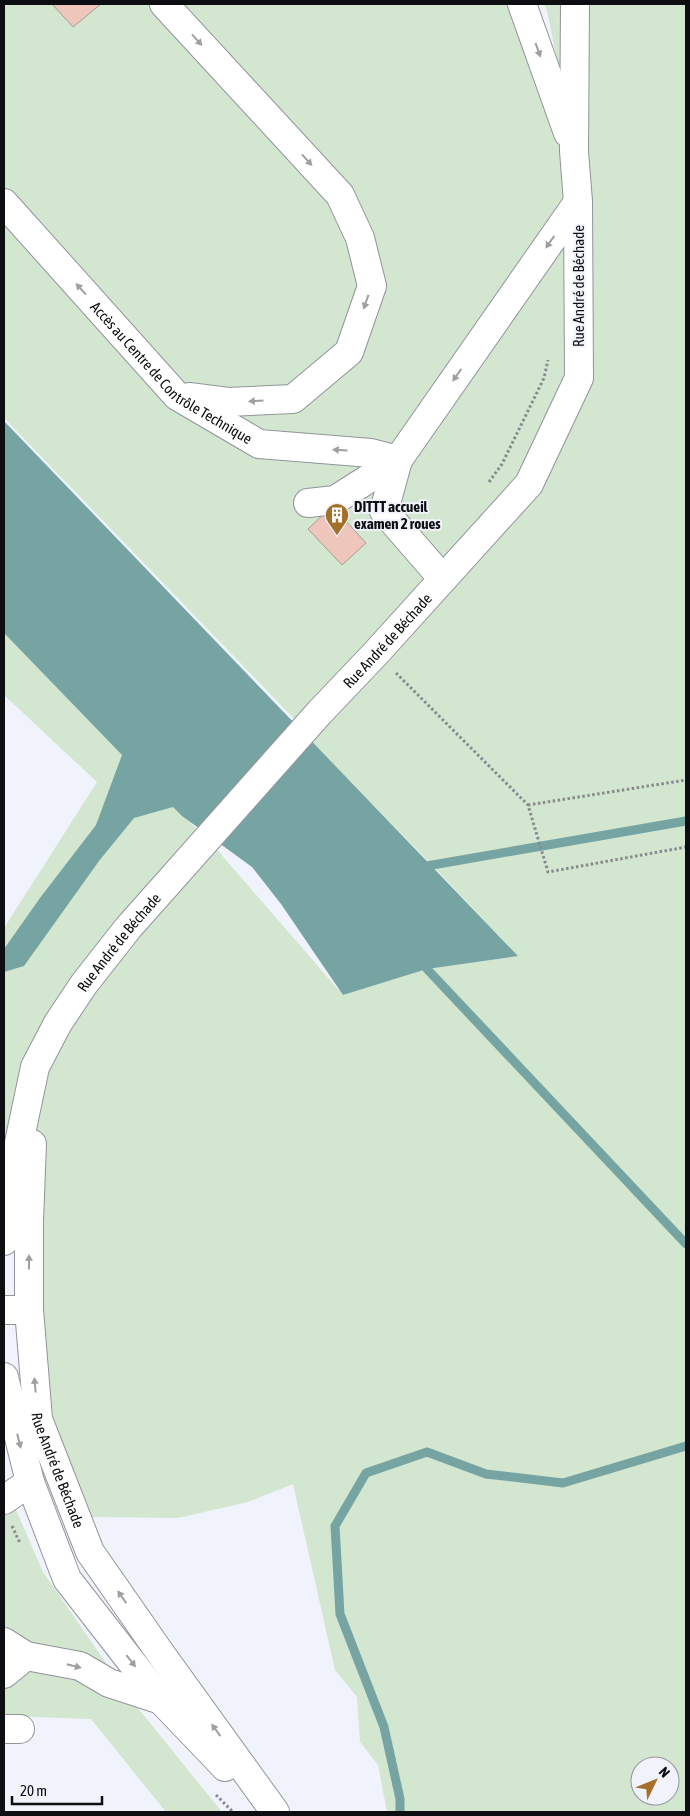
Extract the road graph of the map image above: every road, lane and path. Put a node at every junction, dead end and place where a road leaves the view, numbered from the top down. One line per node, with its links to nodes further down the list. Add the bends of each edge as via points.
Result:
1 (164, 4): 7 (main road, one-way to 7, via 340,195 360,238 372,286 349,352 293,399 228,402)
2 (522, 4): 4 (main road, Rue André de Béchade, one-way to 4)
3 (575, 4): 4 (main road, Rue André de Béchade)
4 (574, 151): 5 (main road, Rue André de Béchade)
5 (578, 202): 8 (main road, one-way to 8); 10 (main road, Rue André de Béchade, via 579,378 529,484)
6 (4, 203): 7 (main road, Accès au Centre de Contrôle Technique, one-way to 6)
7 (177, 396): 8 (main road, Accès au Centre de Contrôle Technique, one-way to 7, via 371,453 259,444)
8 (398, 460): 9 (main road, via 334,500); 10 (main road, via 384,511)
9 (308, 503)
10 (443, 579): 11 (main road, Rue André de Béchade)
11 (376, 653): 13 (path); 15 (main road, Rue André de Béchade, via 128,928 58,1022)
12 (686, 780): 13 (path)
13 (528, 805): 14 (path, via 548,872)
14 (686, 848)
15 (35, 1067): 16 (main road, Rue André de Béchade, via 5,1209); 17 (main road, Rue André de Béchade, one-way to 15, via 29,1221)
16 (4, 1241)
17 (16, 1310): 26 (main road, Rue André de Béchade, one-way to 17, via 90,1552 38,1419)
18 (4, 1377): 19 (main road, Rue André de Béchade, one-way to 19)
19 (30, 1482): 20 (main road); 24 (main road, Rue André de Béchade, one-way to 24, via 67,1579)
20 (4, 1500)
21 (4, 1642): 22 (main road)
22 (26, 1656): 23 (main road); 24 (main road, one-way to 24, via 80,1666 108,1683)
23 (4, 1674)
24 (161, 1700): 25 (main road, Rue André de Béchade)
25 (268, 1812)
26 (275, 1812)

